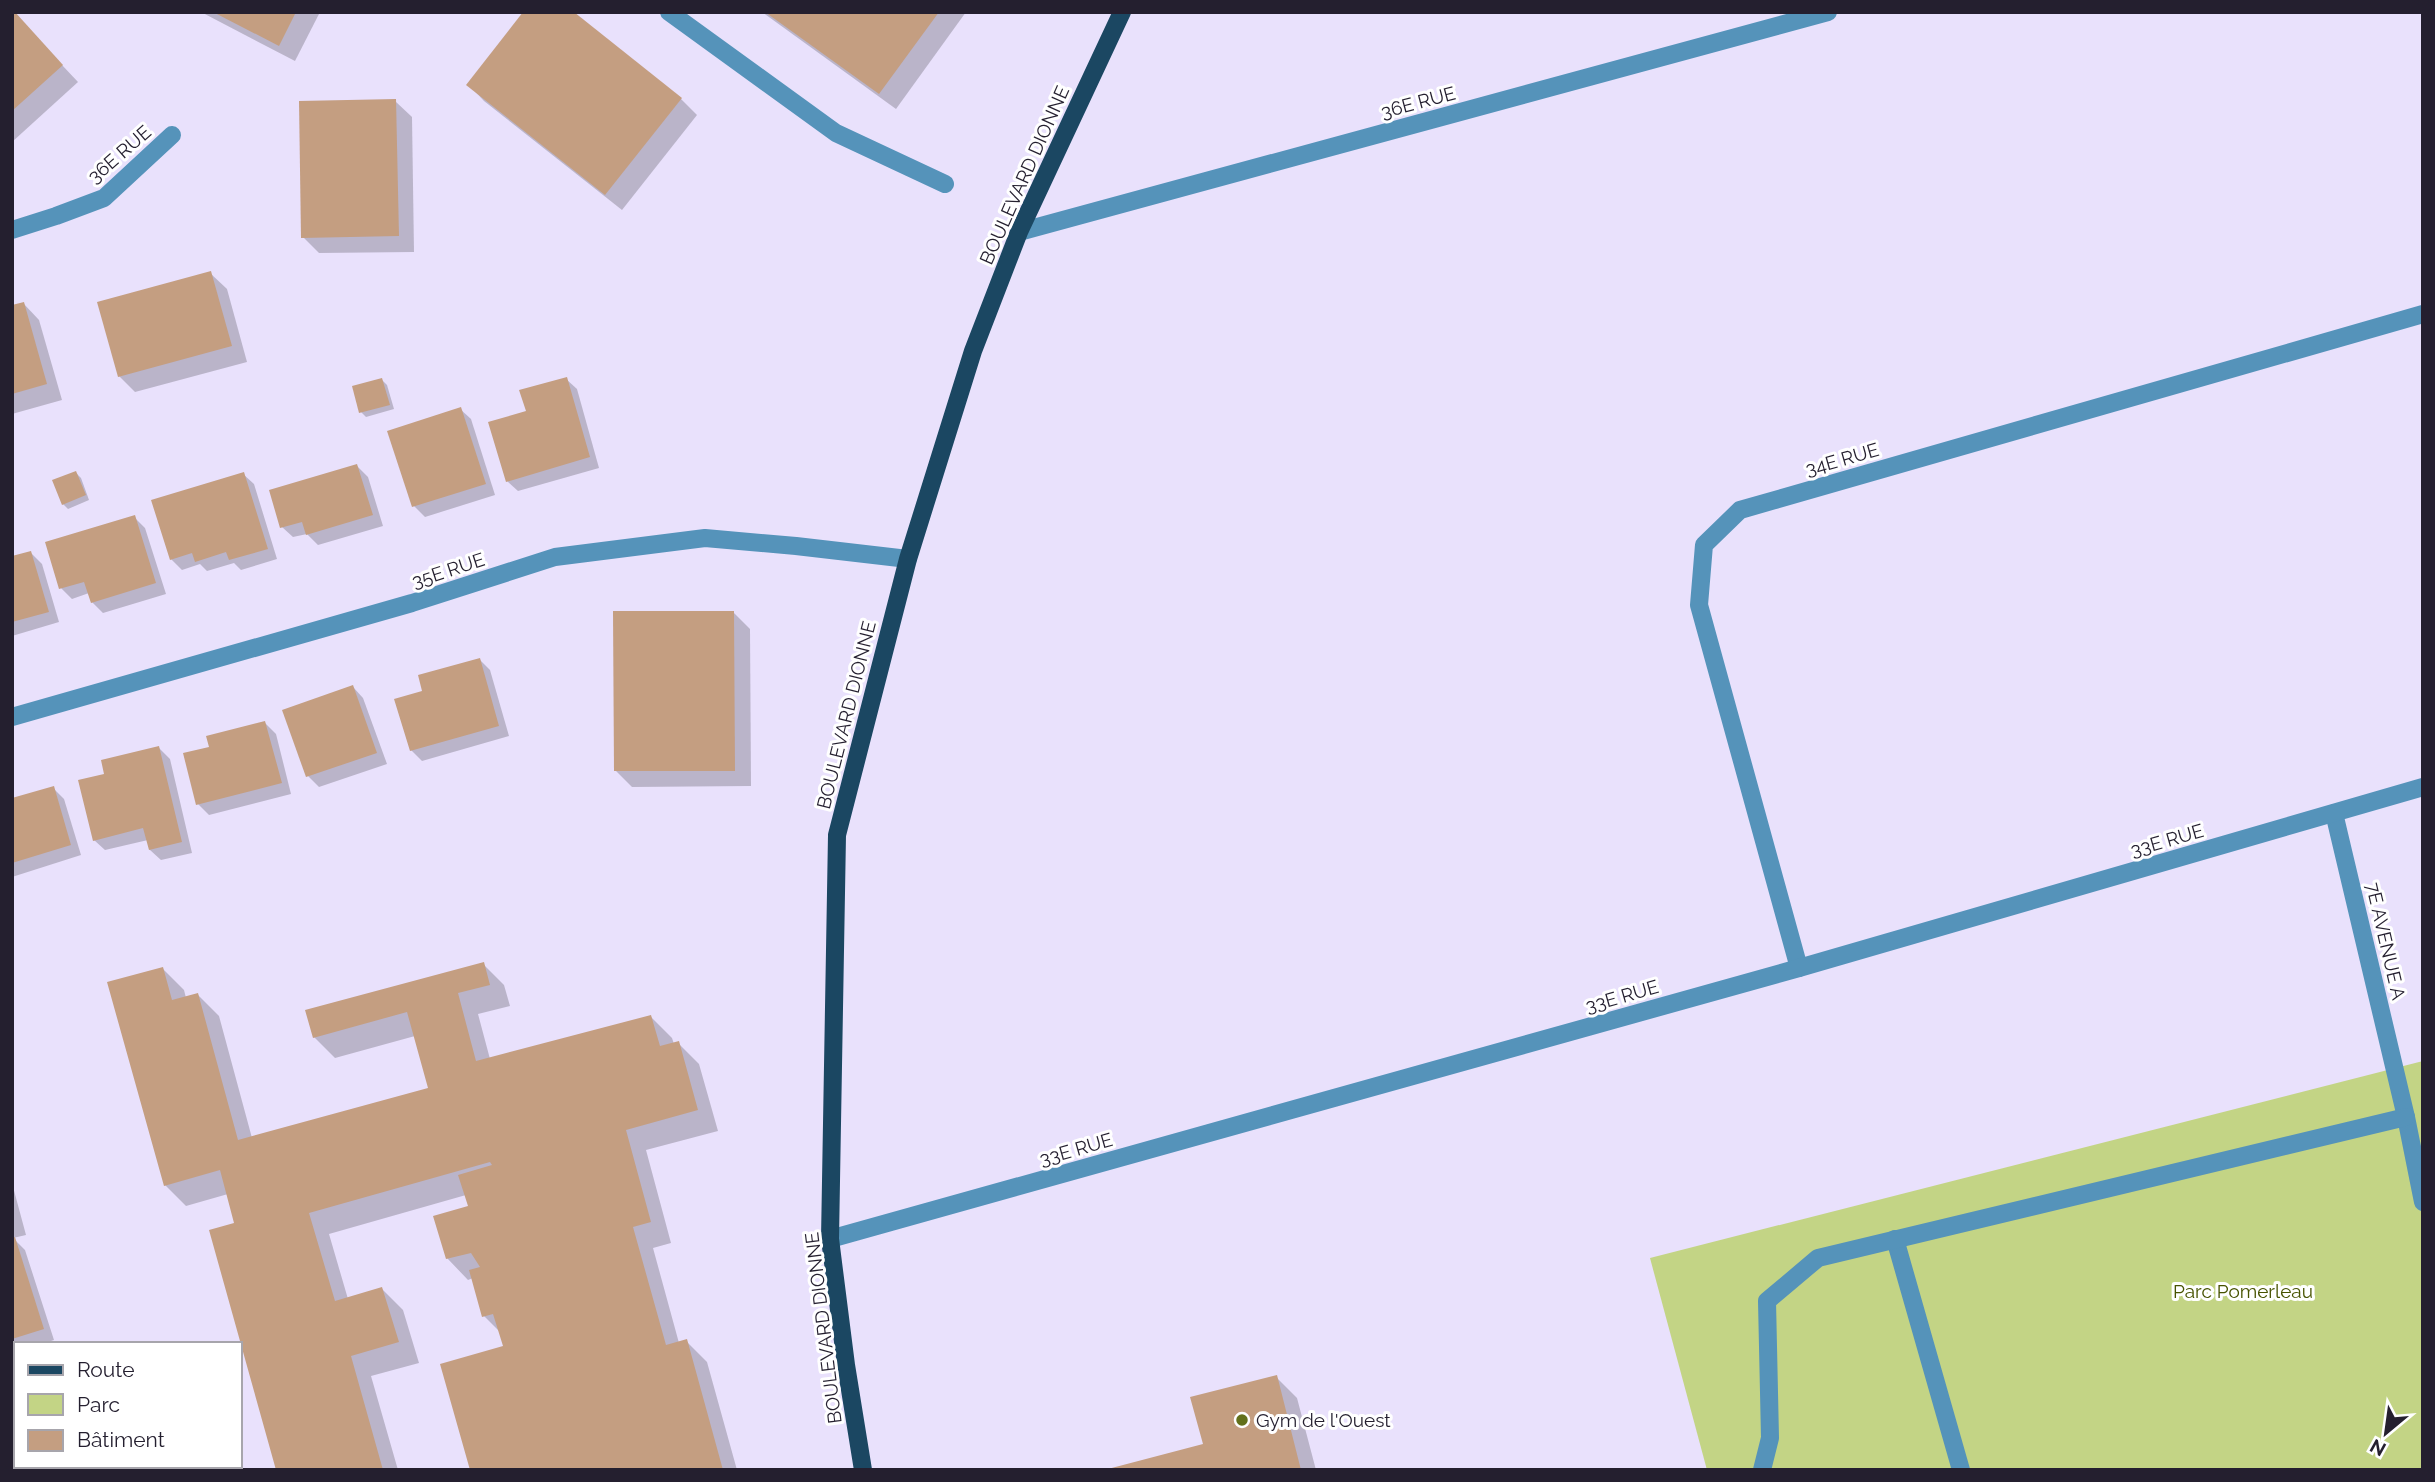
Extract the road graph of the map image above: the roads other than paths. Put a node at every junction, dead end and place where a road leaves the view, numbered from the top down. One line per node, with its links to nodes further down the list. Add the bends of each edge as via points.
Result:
1 (670, 12): 5 (street, via 836,133)
2 (1122, 12): 7 (main road, BOULEVARD DIONNE)
3 (1828, 12): 7 (street, 36E RUE)
4 (172, 135): 6 (street, 36E RUE, via 103,198)
5 (945, 184)
6 (12, 230)
7 (1019, 232): 9 (main road, BOULEVARD DIONNE, via 974,351)
8 (2423, 314): 13 (street, 34E RUE, via 1741,510 1704,545 1699,605)
9 (908, 559): 10 (street, 35E RUE, via 705,538 555,557 412,603); 16 (main road, BOULEVARD DIONNE, via 837,835)
10 (12, 717)
11 (2423, 787): 12 (street, 33E RUE)
12 (2334, 813): 13 (street, 33E RUE); 14 (street, 7E AVENUE A)
13 (1799, 968): 16 (street, 33E RUE)
14 (2406, 1117): 15 (street, 7E AVENUE A); 17 (street)
15 (2423, 1202)
16 (831, 1239): 18 (main road, BOULEVARD DIONNE)
17 (1895, 1239): 19 (street, via 1818,1258 1767,1301 1770,1438); 20 (street)
18 (863, 1470)
19 (1762, 1470)
20 (1961, 1470)

